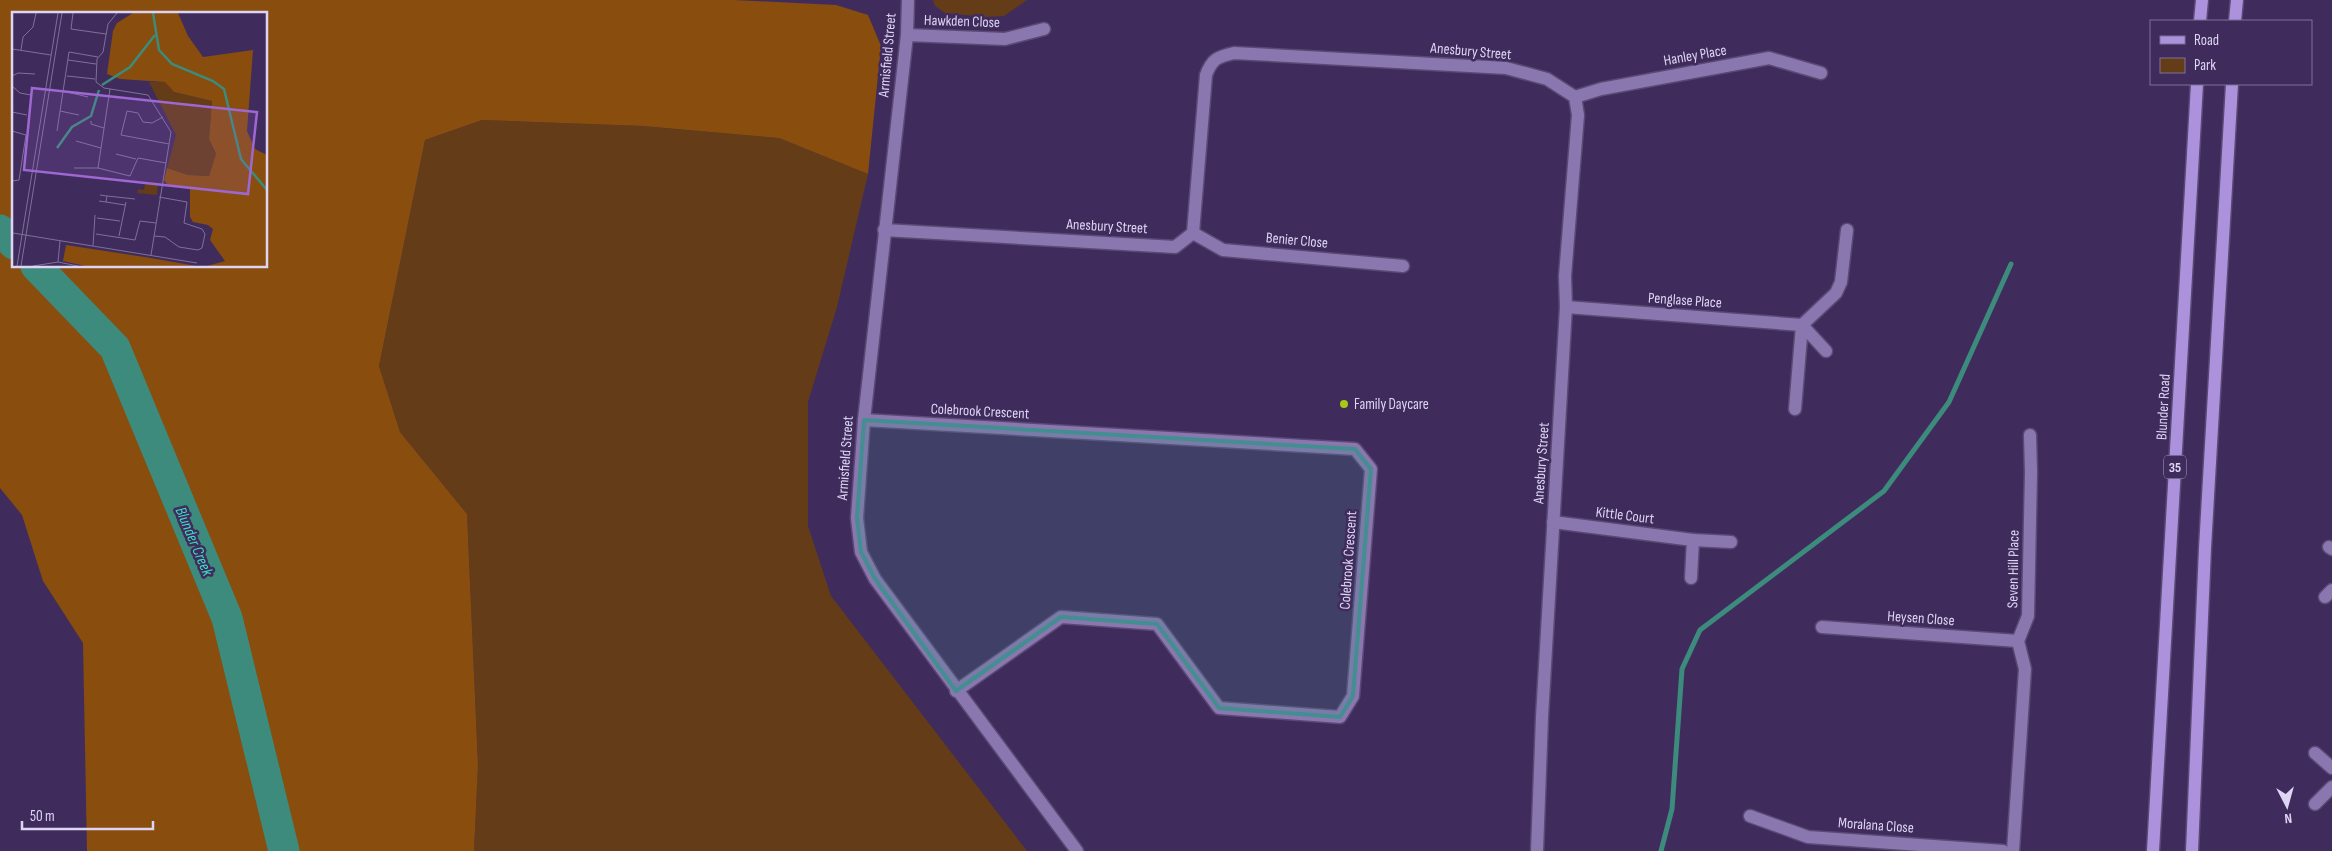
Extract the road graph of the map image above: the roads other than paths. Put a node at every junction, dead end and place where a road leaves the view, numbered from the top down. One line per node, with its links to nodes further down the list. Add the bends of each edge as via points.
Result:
1 (908, 0): 7 (street, Armisfield Street)
2 (2202, 0): 4 (main road)
3 (2237, 0): 5 (main road)
4 (2200, 20)
5 (2235, 20)
6 (1044, 29): 7 (street, Hawkden Close, via 1005,39)
7 (907, 35): 12 (street, Armisfield Street)
8 (1821, 73): 11 (street, Hanley Place, via 1769,58 1601,89)
9 (2197, 85): 38 (main road, Blunder Road / 35)
10 (2232, 85): 39 (main road, via 2207,509)
11 (1575, 97): 14 (street, Anesbury Street, via 1546,79 1506,68 1234,53 1220,56 1211,63 1206,75); 16 (street, Anesbury Street, via 1578,116 1565,276)
12 (884, 230): 14 (street, Anesbury Street, via 1175,247); 20 (street, Armisfield Street)
13 (1848, 230): 17 (street, via 1841,282 1827,303)
14 (1193, 233): 15 (street, Benier Close, via 1223,250)
15 (1403, 266)
16 (1566, 307): 17 (street, Penglase Place); 22 (street, Anesbury Street)
17 (1802, 325): 18 (street); 19 (street)
18 (1826, 351)
19 (1795, 409)
20 (864, 420): 28 (street, Armisfield Street, via 857,518 861,552 875,579); 28 (street, Colebrook Crescent, via 1355,449 1371,469 1353,696 1340,717 1219,708 1157,624 1071,617 1061,617)
21 (2030, 435): 27 (street, Seven Hill Place, via 2028,616)
22 (1553, 522): 23 (street, Kittle Court); 35 (street, Anesbury Street)
23 (1693, 540): 24 (street, Kittle Court); 25 (street)
24 (1731, 542)
25 (1691, 578)
26 (1822, 627): 27 (street, Heysen Close)
27 (2018, 641): 37 (street, via 2025,669)
28 (956, 691): 34 (street, Armisfield Street)
29 (2315, 753): 30 (street)
30 (2332, 768)
31 (2332, 786): 32 (street)
32 (2314, 804)
33 (1750, 816): 36 (street, Moralana Close, via 1808,837)
34 (1077, 851)
35 (1536, 851)
36 (2003, 851)
37 (2013, 851)
38 (2153, 851)
39 (2192, 851)

